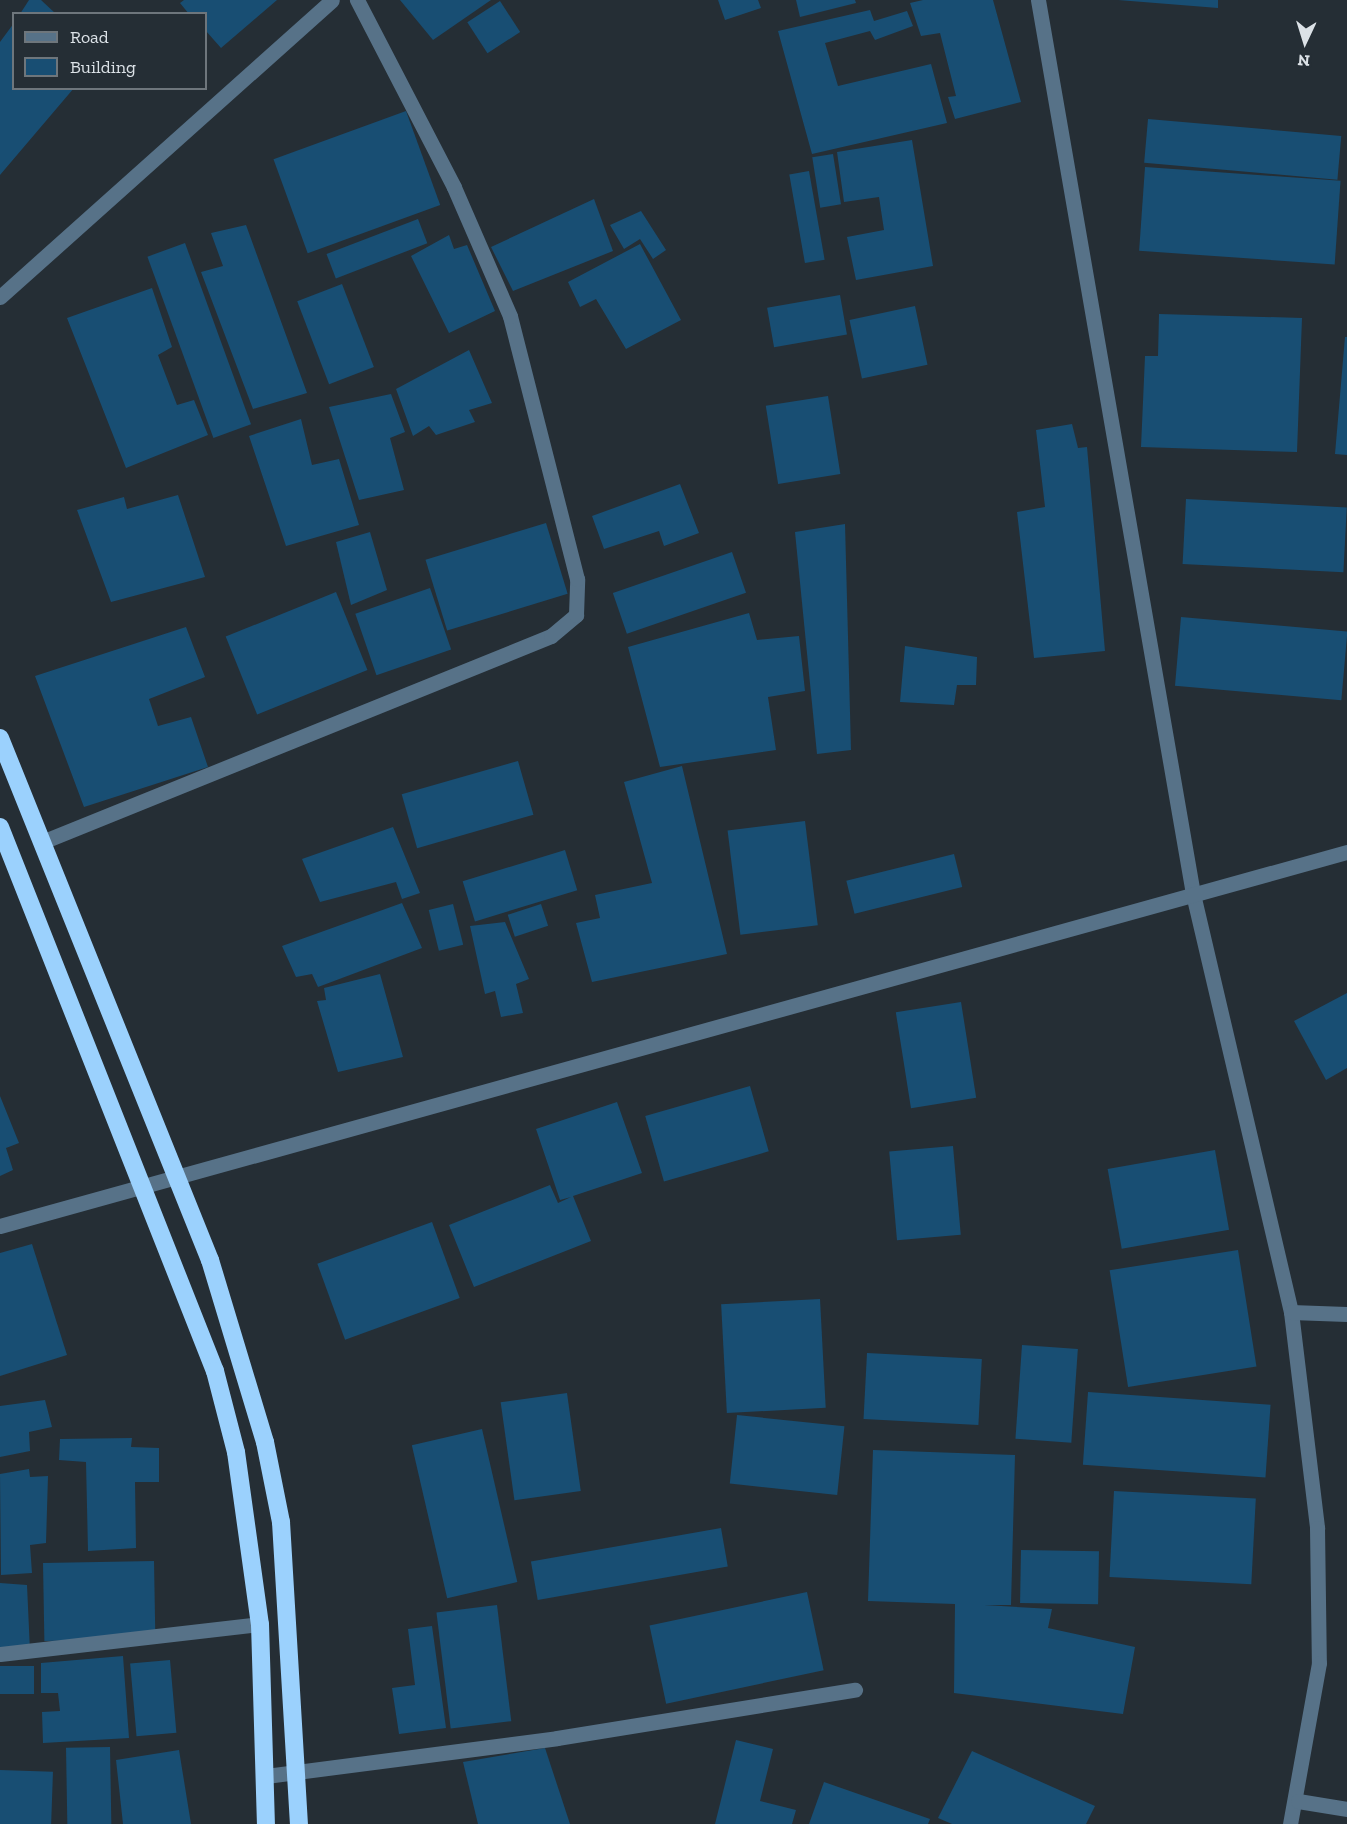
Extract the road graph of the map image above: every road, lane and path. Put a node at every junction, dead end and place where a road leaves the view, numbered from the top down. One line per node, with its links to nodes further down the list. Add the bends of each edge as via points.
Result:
1 (332, 0): 4 (street)
2 (357, 0): 7 (street, via 454,187 510,316 577,579 576,615 551,636)
3 (1038, 0): 9 (street)
4 (0, 297)
5 (0, 738): 7 (highway)
6 (0, 827): 11 (highway)
7 (42, 842): 10 (highway)
8 (1347, 852): 9 (street)
9 (1193, 894): 10 (street, via 385,1115); 13 (street)
10 (177, 1178): 11 (street); 18 (highway, via 210,1260 265,1442 280,1521)
11 (143, 1188): 12 (street); 15 (highway, via 215,1371 236,1452)
12 (0, 1226)
13 (1291, 1312): 14 (street); 20 (street, via 1317,1528 1319,1663)
14 (1347, 1314)
15 (260, 1624): 16 (street); 19 (highway)
16 (0, 1654)
17 (855, 1690): 18 (street)
18 (298, 1774): 19 (street); 23 (highway)
19 (266, 1776): 22 (highway)
20 (1298, 1801): 21 (street); 24 (street)
21 (1347, 1809)
22 (266, 1824)
23 (299, 1824)
24 (1290, 1824)

